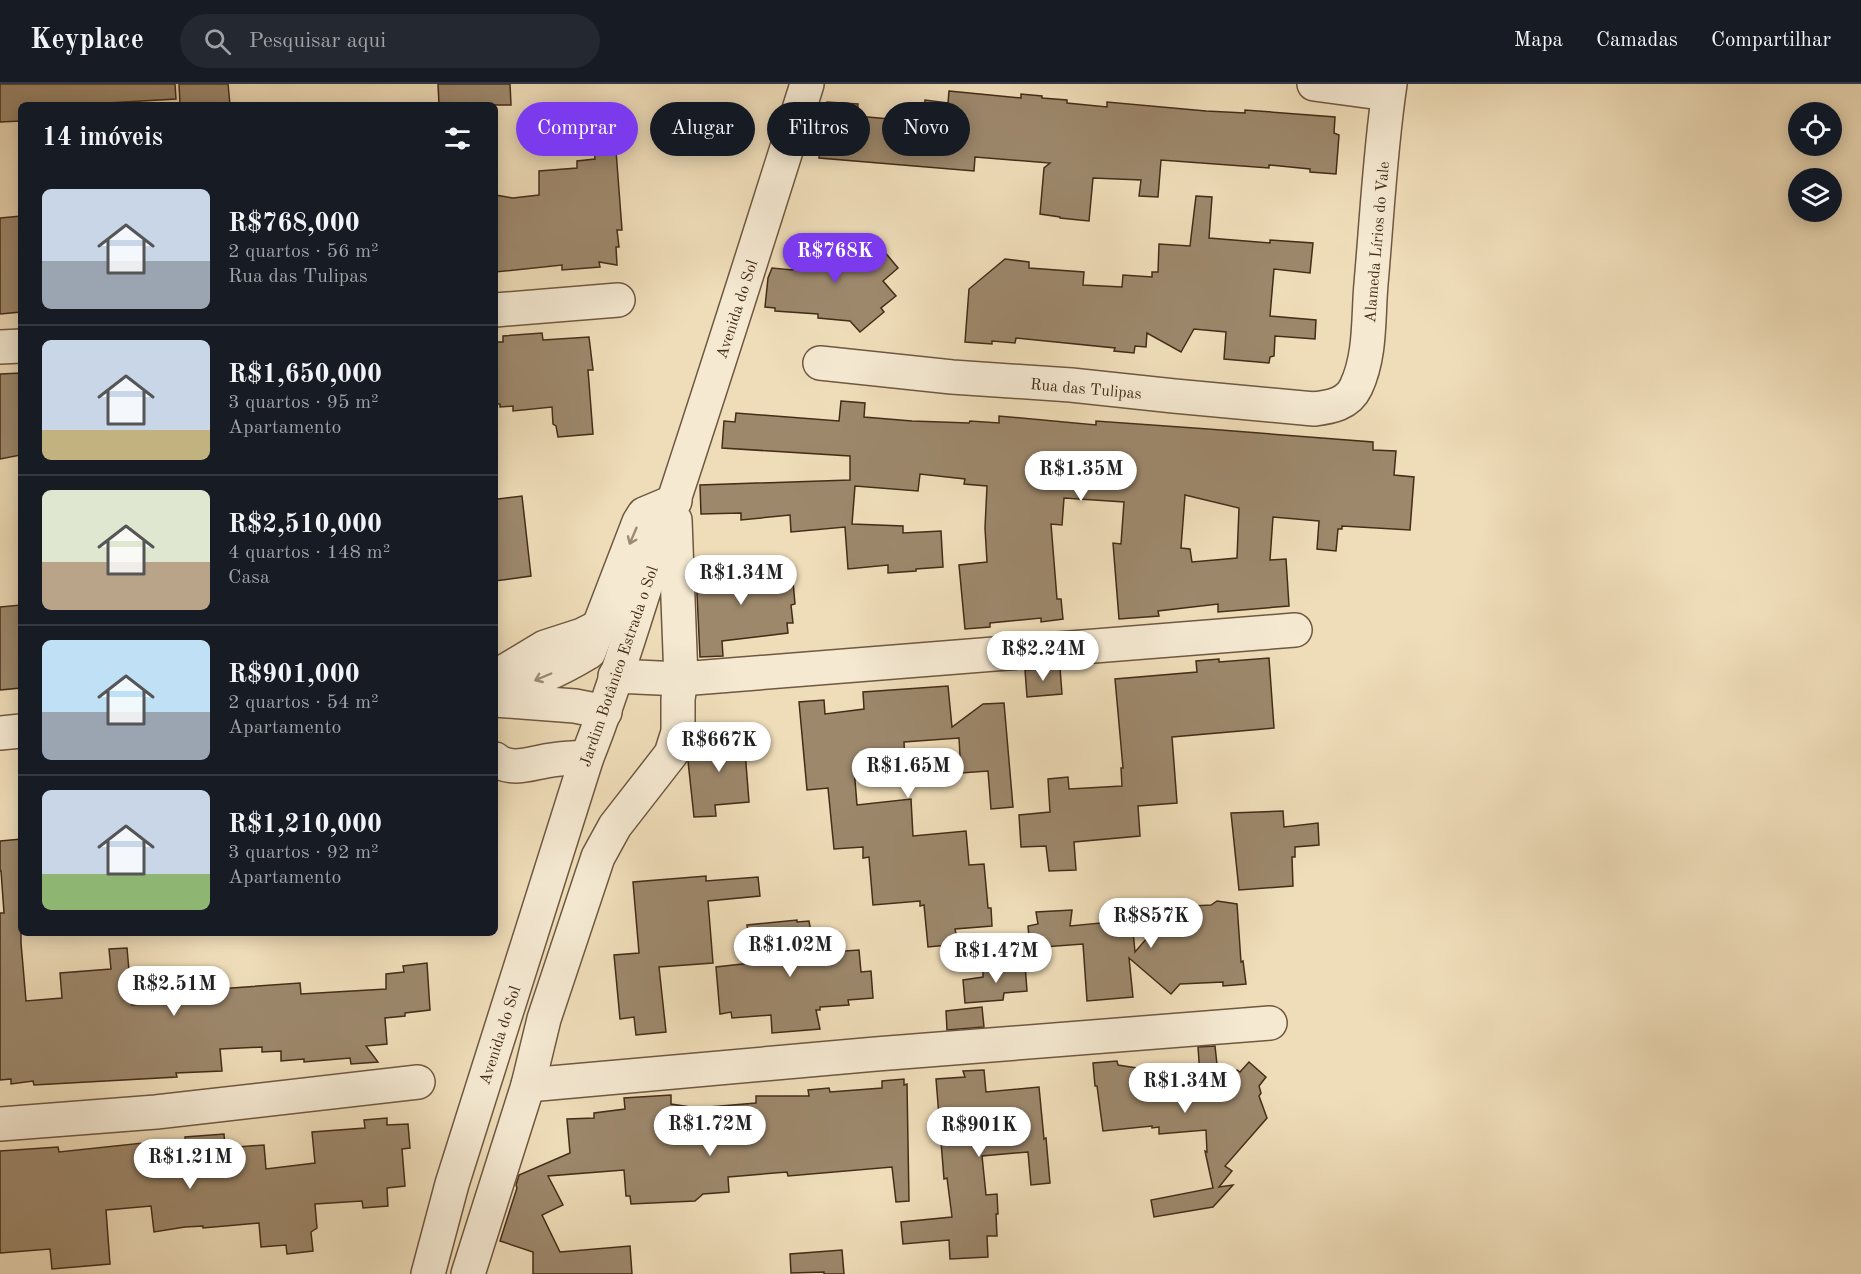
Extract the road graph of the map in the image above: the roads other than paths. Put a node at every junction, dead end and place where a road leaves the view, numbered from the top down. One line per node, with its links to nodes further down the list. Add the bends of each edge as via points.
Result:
1 (807, 84): 10 (street, Avenida do Sol)
2 (1314, 84): 3 (street)
3 (1389, 89): 9 (street, Alameda Lírios do Vale, via 1368,344)
4 (618, 300): 5 (street)
5 (498, 309)
6 (18, 346): 7 (street)
7 (0, 347)
8 (820, 363): 9 (street, Rua das Tulipas, via 1314,409 1334,406)
9 (1349, 398)
10 (675, 501): 12 (street, one-way to 12, via 644,514 639,522); 14 (street, Jardim Botânico Estrada o Sol); 15 (street)
11 (1295, 630): 15 (street)
12 (594, 640): 13 (street, via 582,635 545,647); 16 (street, one-way to 16, via 546,676); 18 (street)
13 (498, 675)
14 (615, 676): 15 (street); 18 (street, Jardim Botânico Estrada o Sol)
15 (681, 679): 26 (street, via 678,732 671,754 615,826 598,857 544,1019)
16 (498, 689)
17 (498, 700): 18 (street)
18 (590, 709): 21 (street, Jardim Botânico Estrada o Sol)
19 (18, 731): 20 (street)
20 (0, 733)
21 (587, 757): 22 (street, via 520,766); 23 (street, Jardim Botânico Estrada o Sol)
22 (498, 762)
23 (574, 797): 28 (street, Avenida do Sol)
24 (1270, 1023): 26 (street)
25 (417, 1082): 27 (street, via 156,1112)
26 (528, 1085): 29 (street)
27 (0, 1124)
28 (428, 1274)
29 (468, 1274)

